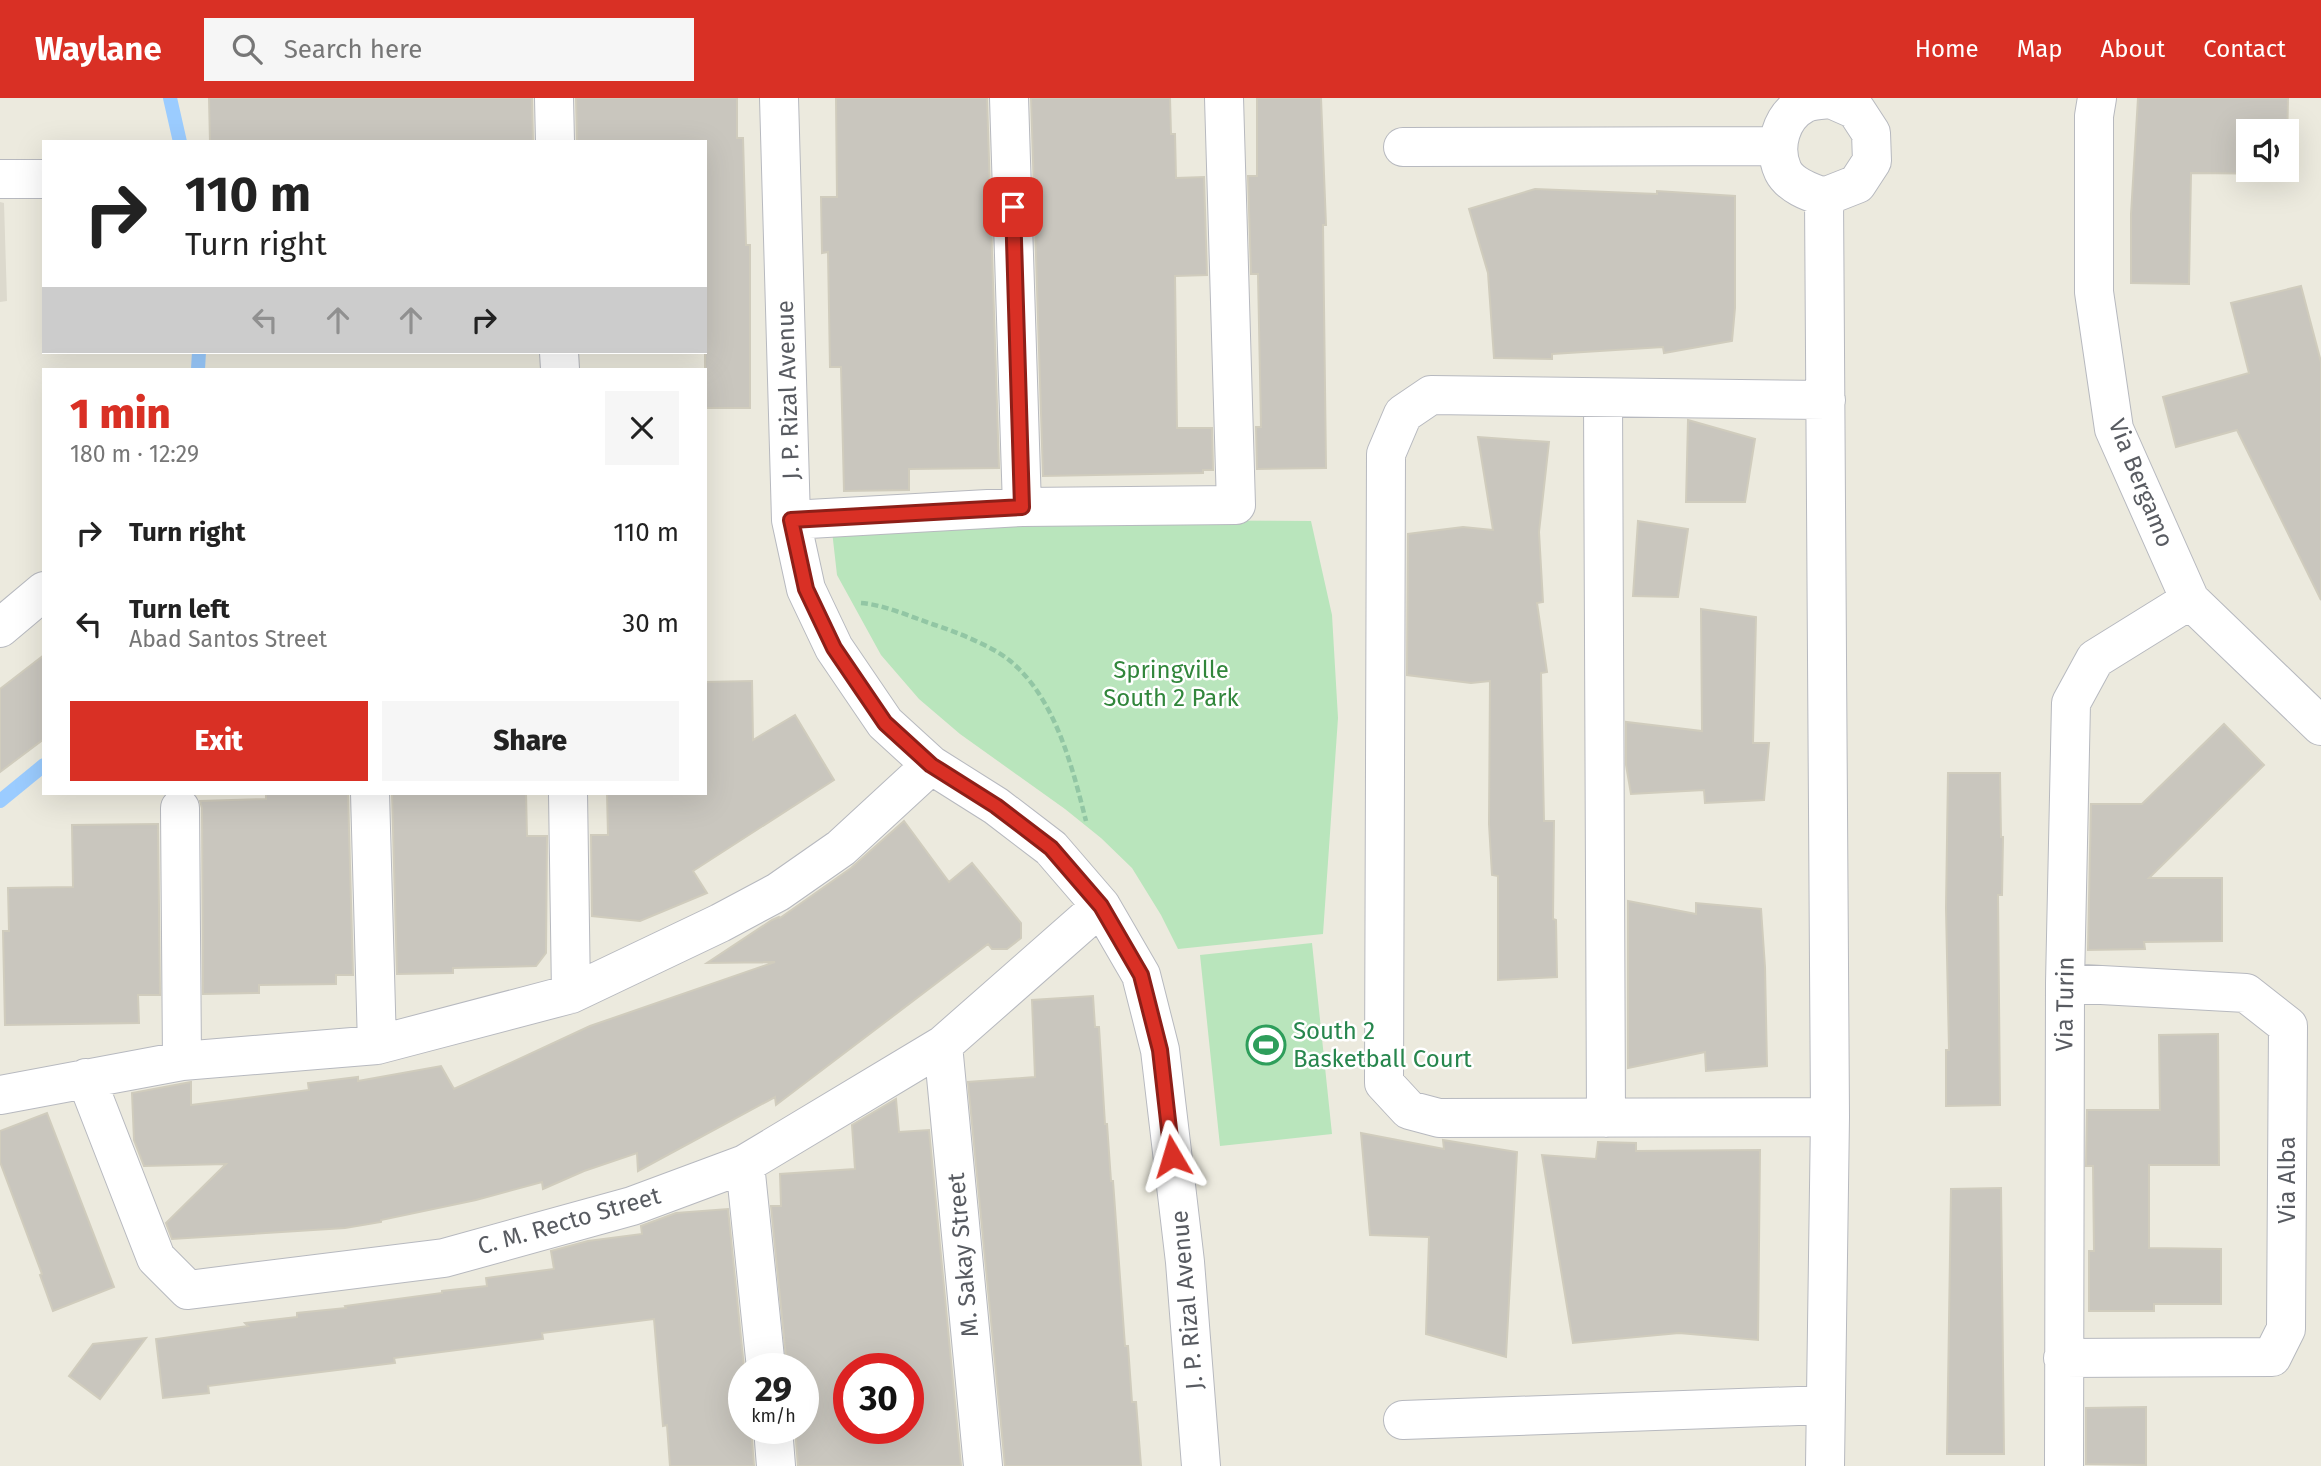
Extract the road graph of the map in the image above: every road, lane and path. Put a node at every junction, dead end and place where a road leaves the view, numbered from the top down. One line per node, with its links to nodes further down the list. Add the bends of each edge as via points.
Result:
1 (554, 98): 7 (street)
2 (779, 98): 16 (street, J. P. Rizal Avenue)
3 (1009, 98): 15 (street)
4 (1224, 98): 15 (street, via 1236,505)
5 (1831, 98): 8 (street, via 1805,103 1785,120); 12 (street, via 1856,110 1871,133 1872,161 1857,184)
6 (2096, 98): 18 (street, Via Bergamo, via 2094,292 2115,429)
7 (555, 140)
8 (1777, 146): 9 (street); 12 (street, via 1784,172 1804,191)
9 (1404, 147)
10 (0, 179): 11 (street)
11 (42, 179)
12 (1824, 197): 14 (street)
13 (1603, 398): 14 (street); 36 (street); 36 (street, via 1431,395 1403,414 1385,454 1384,1083 1409,1110 1439,1118)
14 (1826, 400): 35 (street)
15 (1022, 507): 16 (street)
16 (791, 520): 19 (street, J. P. Rizal Avenue, via 806,589)
17 (42, 592): 20 (street)
18 (2190, 600): 21 (street, Via Bergamo); 28 (street, Via Turin, via 2095,659 2071,703)
19 (815, 608): 22 (street, J. P. Rizal Avenue, via 834,648 885,723); 26 (path, via 863,603 894,611 953,631 1008,659 1034,684 1057,729)
20 (0, 628)
21 (2321, 726)
22 (931, 765): 27 (street, J. P. Rizal Avenue, via 1051,848); 29 (street, via 841,848 778,892)
23 (370, 795): 30 (street)
24 (568, 795): 29 (street)
25 (180, 808): 32 (street)
26 (1090, 833)
27 (1101, 906): 31 (street, C. M. Recto Street); 45 (street, J. P. Rizal Avenue, via 1141,975 1160,1050 1185,1262)
28 (2065, 983): 39 (street, Via Turin); 39 (street, Via Alba, via 2246,993 2288,1026 2286,1329 2272,1357)
29 (571, 994): 30 (street)
30 (377, 1045): 32 (street)
31 (943, 1045): 37 (street, C. M. Recto Street); 44 (street, M. Sakay Street)
32 (182, 1061): 33 (street)
33 (86, 1078): 34 (street); 37 (street, C. M. Recto Street, via 156,1258 188,1290 444,1258 632,1206)
34 (0, 1095)
35 (1830, 1117): 36 (street); 40 (street)
36 (1606, 1118)
37 (745, 1164): 38 (street)
38 (764, 1353)
39 (2063, 1358): 47 (street, Via Turin)
40 (1825, 1405): 41 (street); 46 (street)
41 (1403, 1420)
42 (774, 1444): 43 (street)
43 (776, 1466)
44 (983, 1466)
45 (1201, 1466)
46 (1825, 1466)
47 (2064, 1466)

